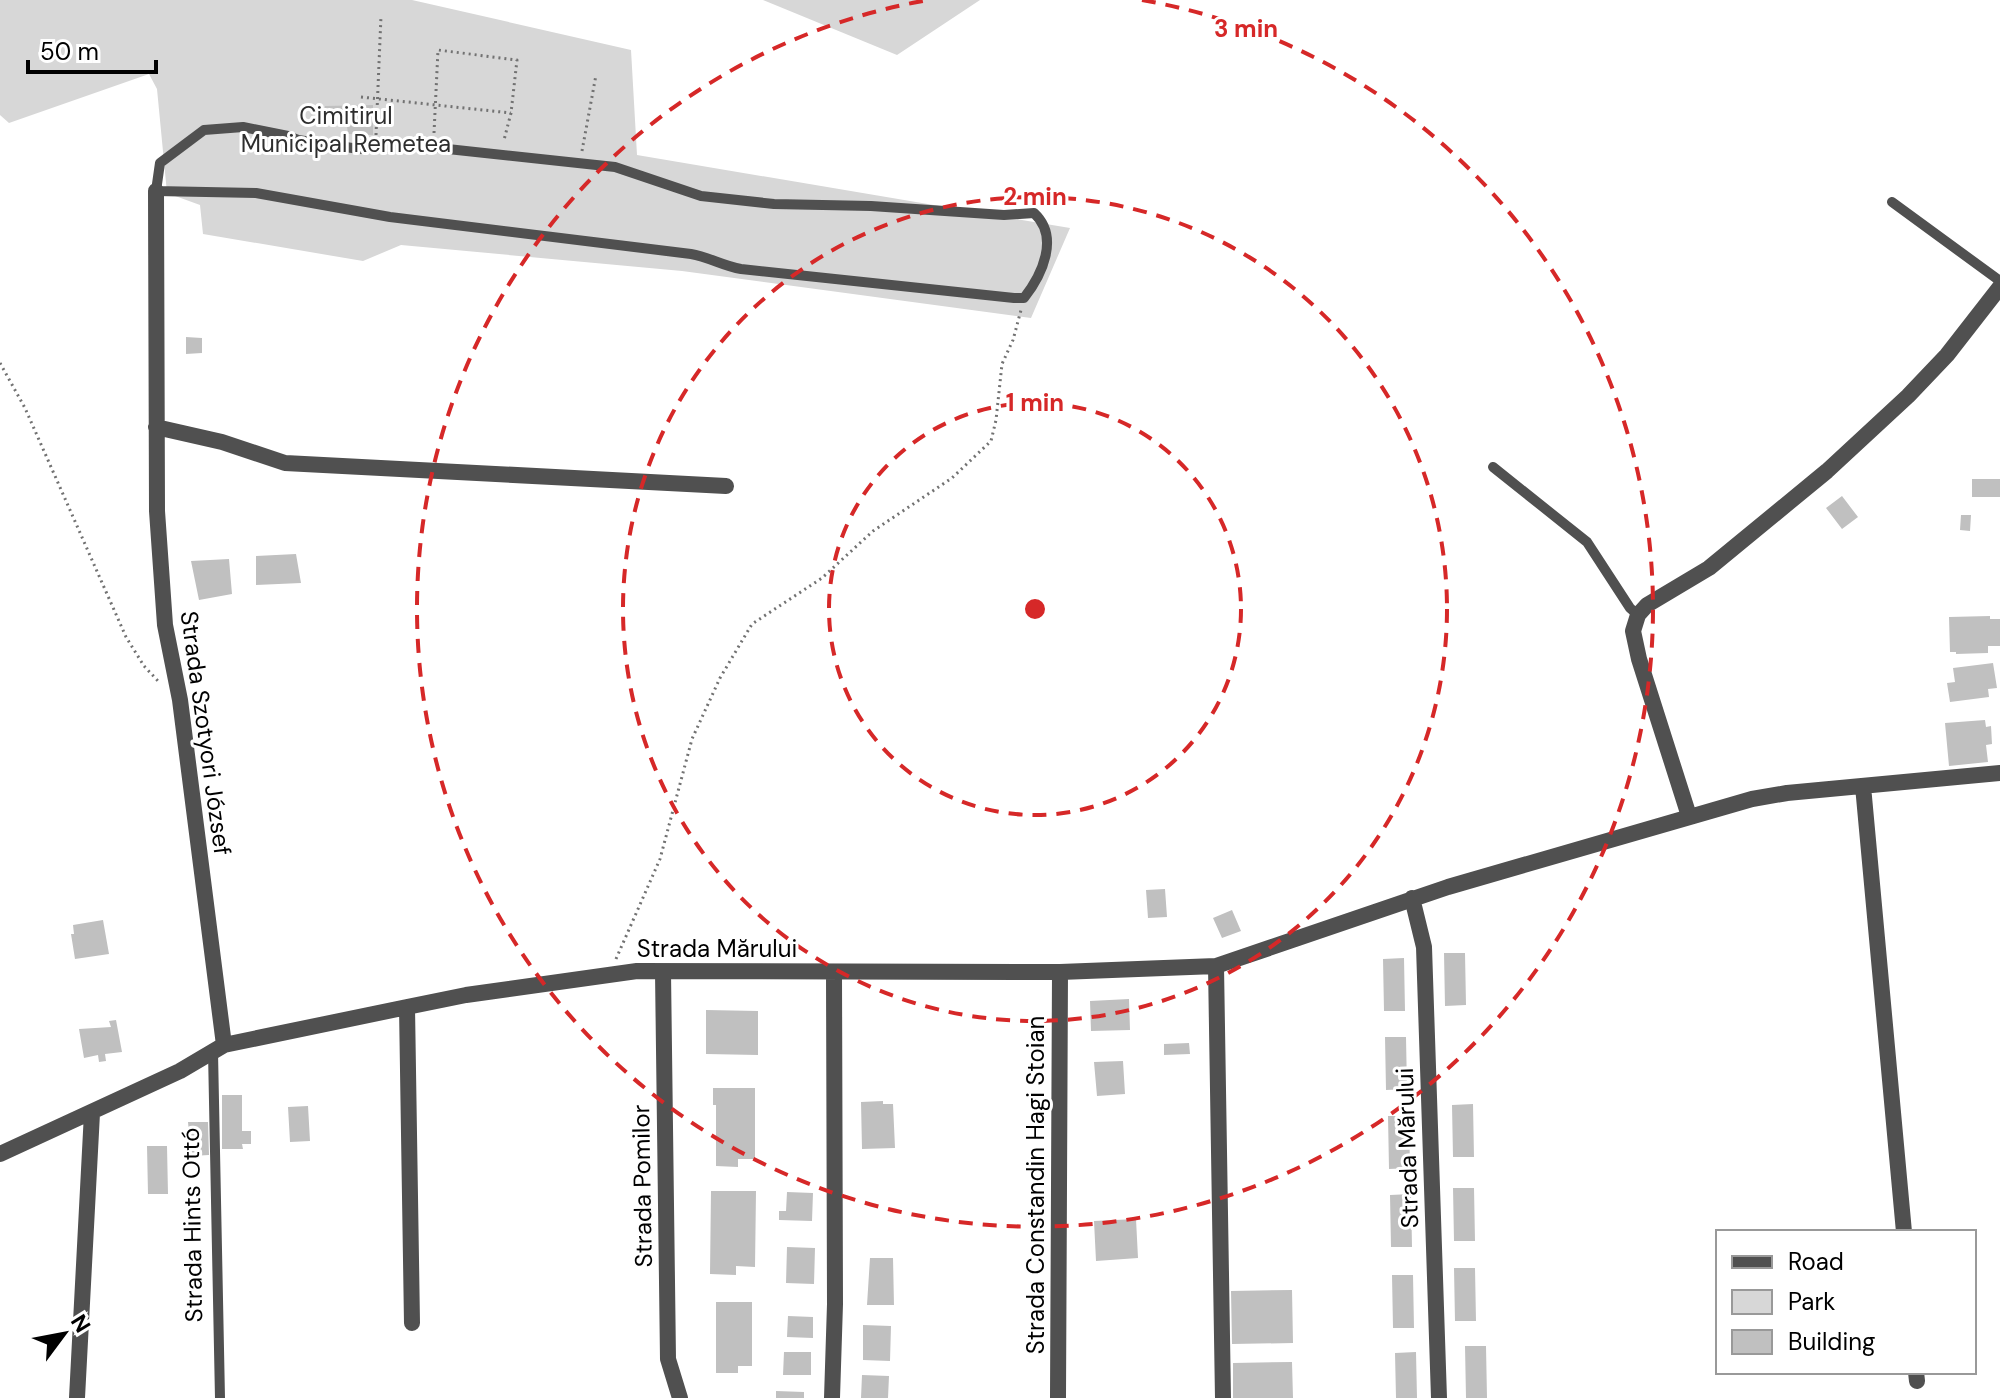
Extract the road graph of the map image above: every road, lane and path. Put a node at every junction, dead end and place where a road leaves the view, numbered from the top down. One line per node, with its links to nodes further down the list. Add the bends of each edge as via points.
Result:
1 (381, 16): 4 (path)
2 (596, 75): 10 (path)
3 (361, 97): 4 (path)
4 (376, 100): 5 (path); 7 (path)
5 (434, 103): 6 (path); 6 (path, via 438,50 517,60); 8 (path)
6 (511, 113): 9 (path)
7 (376, 147): 8 (lane); 11 (lane, via 298,140 243,127 204,130 160,163)
8 (433, 148): 9 (lane)
9 (501, 154): 10 (lane)
10 (580, 162): 15 (lane, via 615,167 701,196 774,204 1034,213 1047,233 1046,258)
11 (156, 191): 15 (lane, via 256,193 390,217 712,257 741,269); 17 (street, Strada Szotyori József)
12 (1892, 202): 13 (lane)
13 (2000, 281)
14 (2000, 287): 20 (street, via 1947,355 1827,471 1709,568)
15 (1024, 298): 29 (path, via 1002,364 991,441 952,478 873,531 822,578 752,624 692,739 660,859)
16 (0, 363): 21 (path, via 126,637 144,666)
17 (156, 427): 19 (street, via 285,463); 21 (street, Strada Szotyori József, via 165,625)
18 (1493, 467): 20 (lane, via 1587,542)
19 (726, 486)
20 (1638, 615): 24 (street, via 1633,631 1639,659)
21 (180, 700): 32 (street, Strada Szotyori József)
22 (2000, 773): 23 (street, Strada Mărului)
23 (1863, 786): 24 (street, Strada Mărului, via 1787,793); 35 (street)
24 (1689, 816): 25 (street, Strada Mărului)
25 (1412, 898): 26 (street, Strada Mărului); 43 (street, Strada Mărului, via 1424,947)
26 (1216, 966): 28 (street, Strada Mărului); 42 (street)
27 (663, 972): 29 (street, Strada Mărului); 30 (street, Strada Mărului); 39 (street, Strada Pomilor, via 668,1359)
28 (1060, 972): 30 (street, Strada Mărului); 41 (street, Strada Constandin Hagi Stoian)
29 (610, 973): 31 (street, Strada Mărului)
30 (834, 973): 40 (street)
31 (407, 1007): 32 (street, Strada Mărului); 36 (street)
32 (218, 1048): 33 (street); 38 (lane, Strada Hints Ottó)
33 (92, 1113): 34 (street); 37 (street)
34 (0, 1154)
35 (1904, 1230)
36 (412, 1323)
37 (77, 1398)
38 (220, 1398)
39 (680, 1398)
40 (832, 1398)
41 (1058, 1398)
42 (1223, 1398)
43 (1439, 1398)

